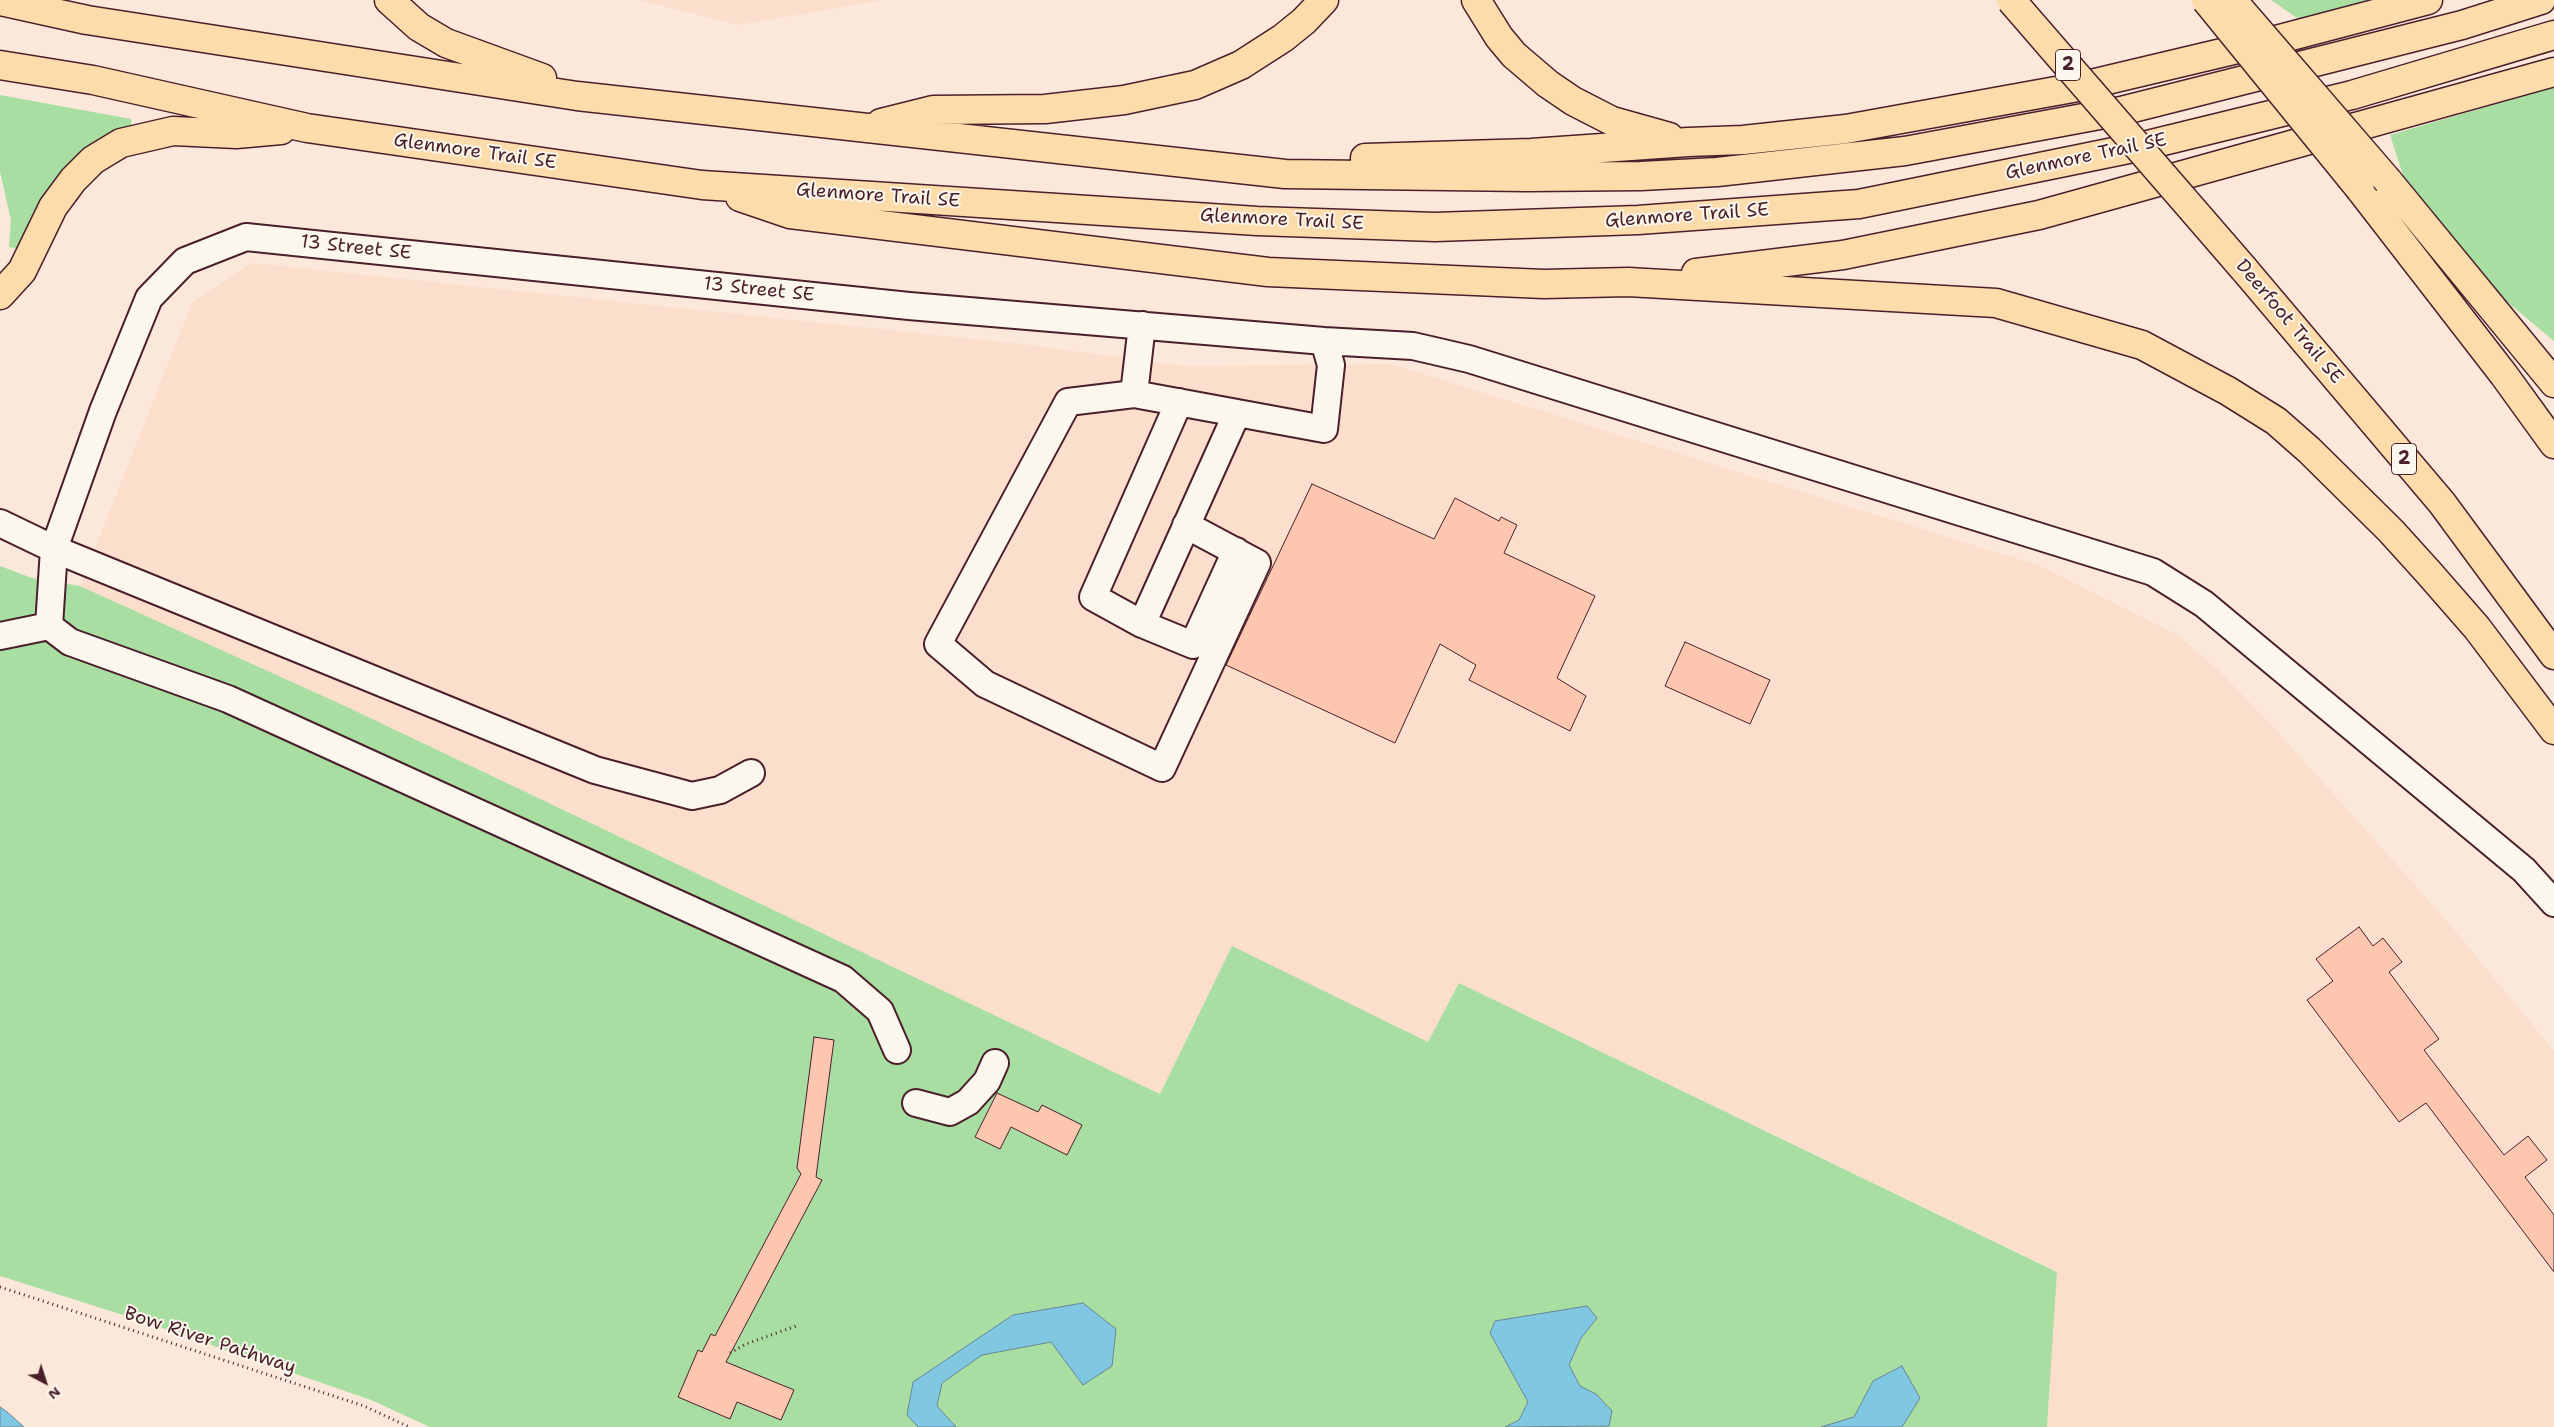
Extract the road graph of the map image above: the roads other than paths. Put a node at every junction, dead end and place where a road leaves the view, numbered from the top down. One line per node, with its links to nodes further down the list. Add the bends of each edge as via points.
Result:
1 (389, 0): 13 (highway, via 419,27 446,43 539,76)
2 (1324, 0): 14 (highway, via 1283,38 1241,65 1195,85 1124,100 1045,109 933,110)
3 (1476, 0): 16 (highway, via 1514,54 1573,101 1612,121)
4 (2010, 0): 37 (highway, Deerfoot Trail SE / 2, bridge, via 2442,502)
5 (2206, 0): 29 (highway, bridge, via 2360,189)
6 (2232, 0): 22 (highway, bridge)
7 (2541, 0): 17 (highway, Glenmore Trail SE, via 2462,25 2121,111 1905,151 1717,172 1641,176)
8 (0, 1): 13 (highway, Glenmore Trail SE, via 97,22)
9 (2416, 2): 16 (highway, via 2276,40 2078,87 1846,129 1743,140)
10 (2554, 35): 18 (highway, Glenmore Trail SE, via 2352,95 2143,146 1859,204 1638,220 1435,227 1257,221)
11 (0, 65): 15 (highway, Glenmore Trail SE, via 93,80)
12 (2554, 72): 19 (highway, via 2039,215 1844,255)
13 (577, 96): 14 (highway, Glenmore Trail SE)
14 (863, 127): 17 (highway, Glenmore Trail SE)
15 (307, 128): 18 (highway, Glenmore Trail SE); 20 (highway, via 236,134 173,131 121,144 93,160 73,180 53,208 22,271)
16 (1688, 142): 17 (highway, via 1531,154 1333,159)
17 (1285, 174)
18 (702, 184): 19 (highway, via 790,214 1268,272 1544,284)
19 (1628, 282): 38 (highway, via 1996,304 2142,345 2228,391 2276,421 2310,450 2392,531 2477,628)
20 (0, 295)
21 (1142, 325): 23 (lane, 13 Street SE); 26 (lane); 32 (lane, 13 Street SE, via 910,306 246,237 185,261 149,298 103,411)
22 (2518, 338): 24 (highway); 25 (highway)
23 (1324, 341): 28 (lane, via 1331,364 1324,429); 40 (lane, 13 Street SE, via 1413,346 1469,359 2153,572 2204,604 2524,870)
24 (2554, 363)
25 (2554, 383)
26 (1134, 394): 27 (lane); 33 (lane, via 1068,402 938,644 985,684 1162,768 1256,562)
27 (1179, 402): 28 (lane); 34 (lane, via 1093,597)
28 (1237, 413): 31 (lane)
29 (2554, 444)
30 (0, 523): 32 (lane)
31 (1186, 525): 33 (lane); 34 (lane)
32 (54, 549): 35 (lane, 13 Street SE); 39 (lane, via 595,770 692,796 720,790)
33 (1236, 551): 34 (lane, via 1193,645)
34 (1142, 624)
35 (49, 626): 36 (lane); 41 (lane, via 70,642 228,700 843,979 880,1011)
36 (0, 636)
37 (2554, 656)
38 (2554, 730)
39 (751, 774)
40 (2554, 903)
41 (897, 1050)
42 (995, 1063): 43 (lane, via 987,1081 968,1102 950,1112)
43 (916, 1103)

